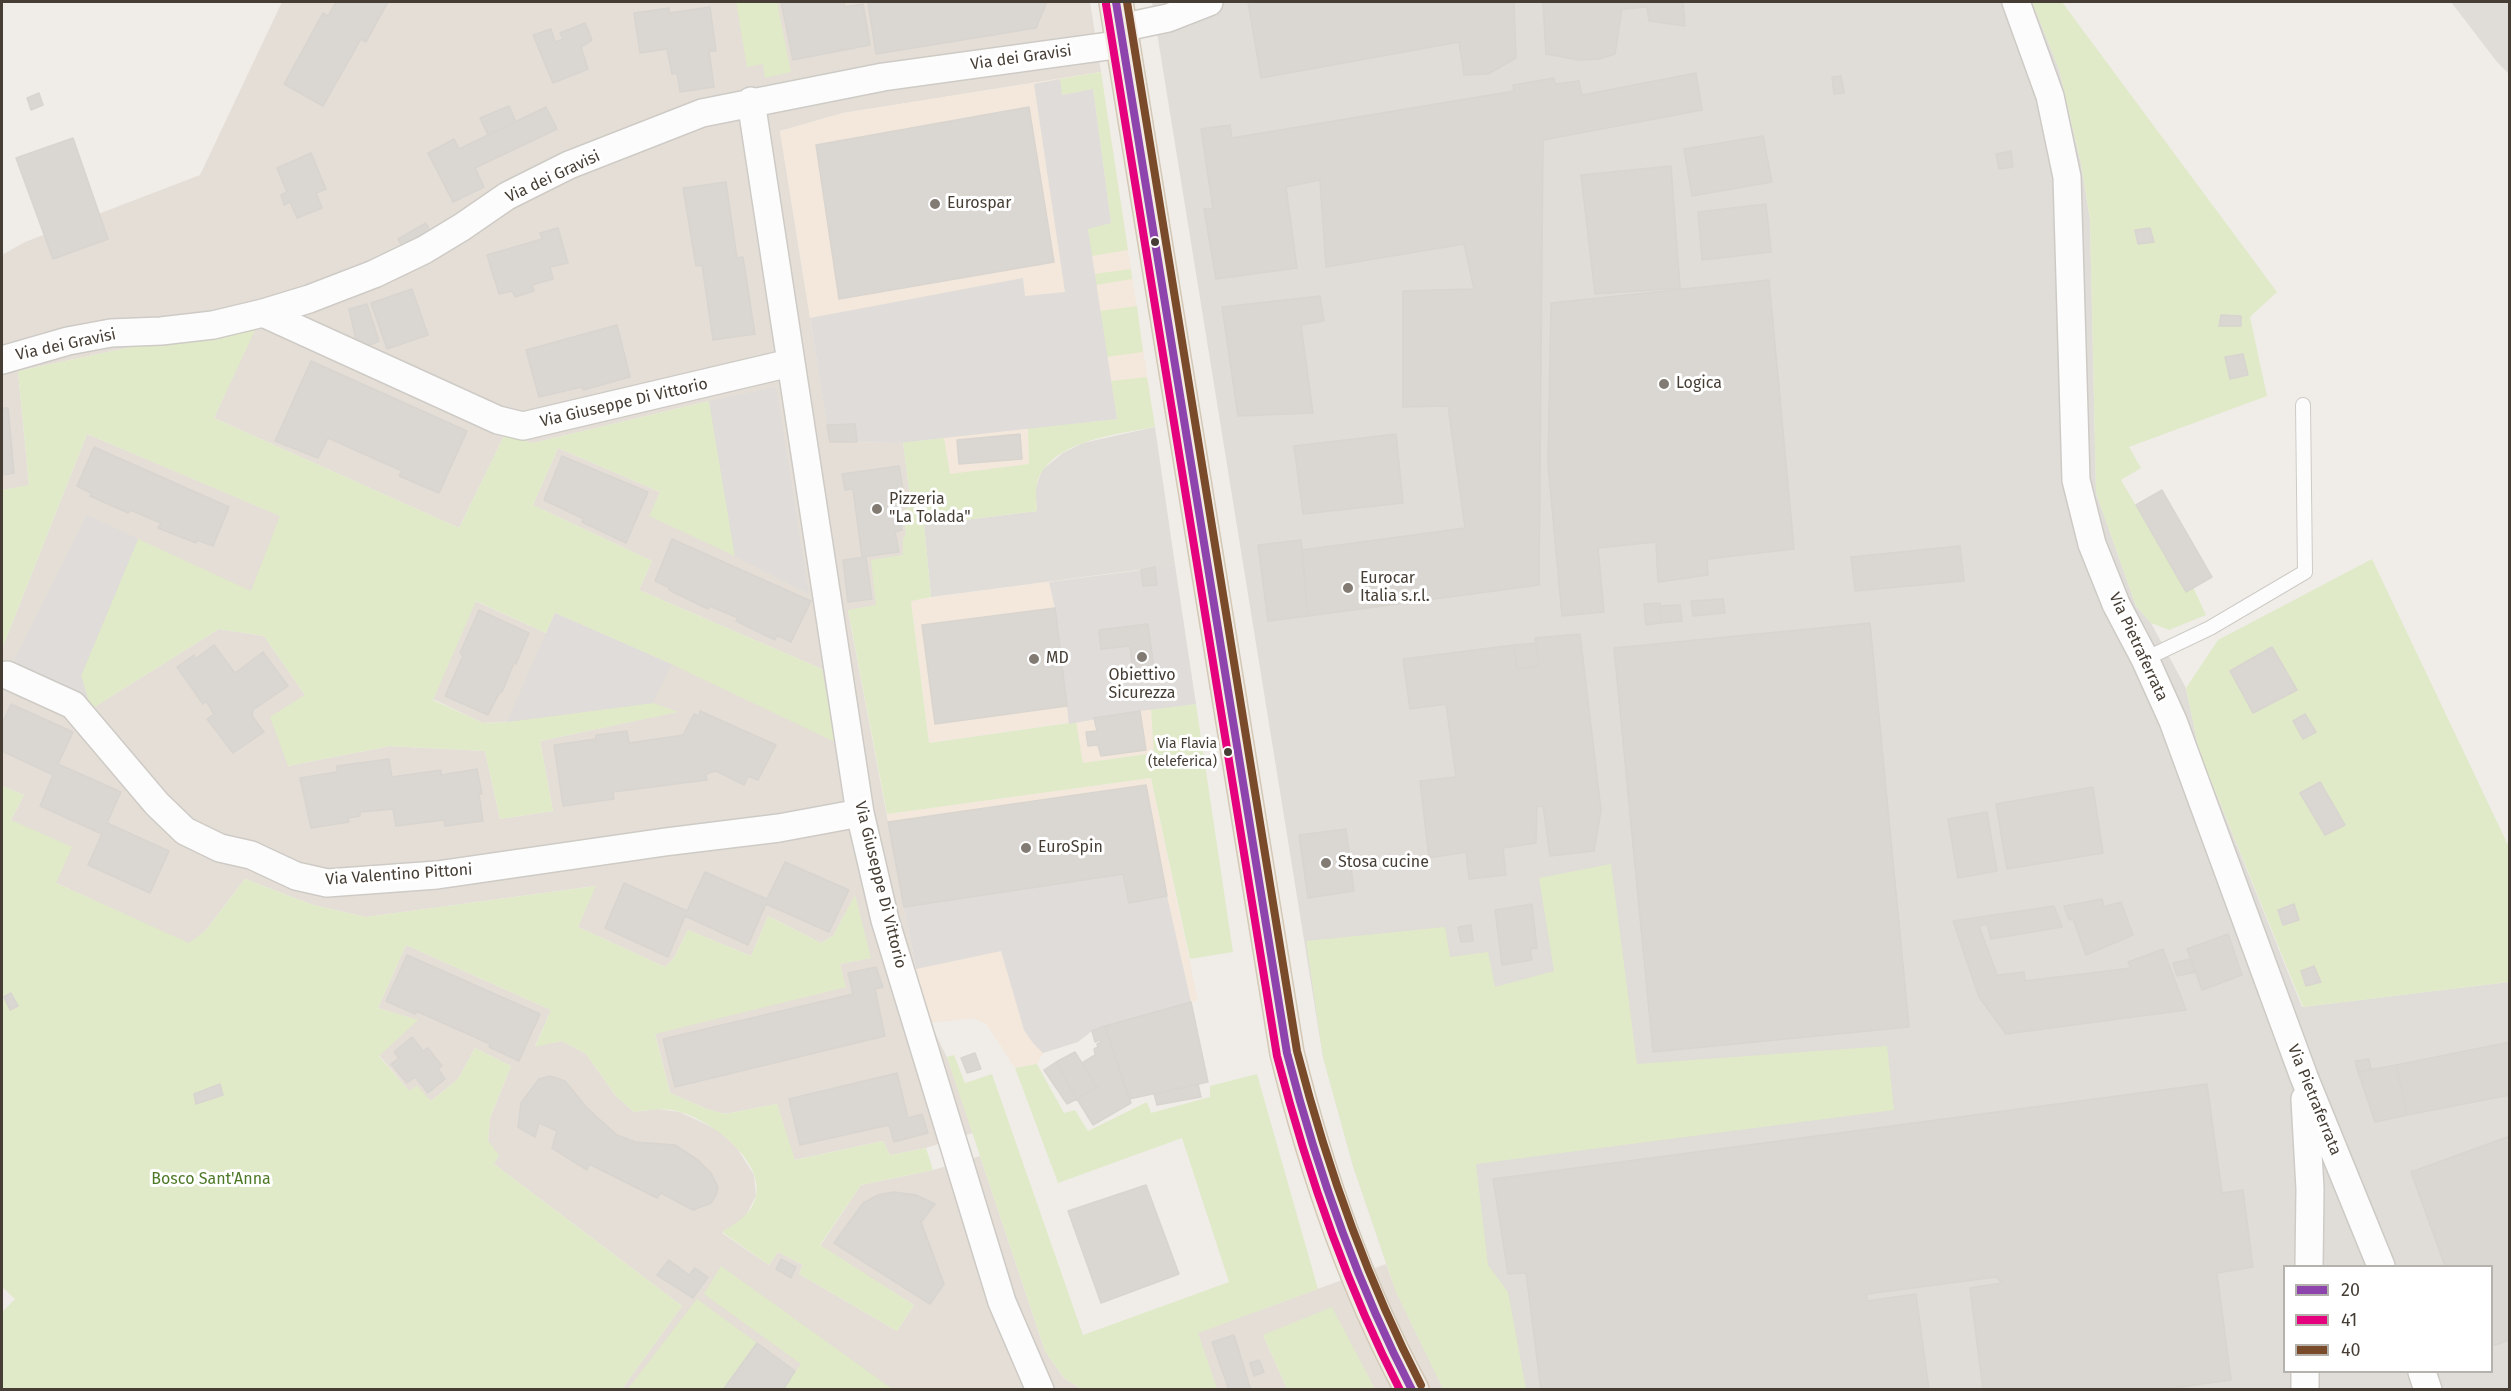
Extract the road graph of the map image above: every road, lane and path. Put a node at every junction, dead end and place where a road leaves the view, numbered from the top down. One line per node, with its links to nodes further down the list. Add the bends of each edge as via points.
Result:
1 (1209, 2): 3 (street, via 1168,18)
2 (2016, 2): 9 (street, Via Pietraferrata, via 2050,96 2067,177 2076,480 2092,544 2116,604)
3 (1119, 25): 4 (street, Via dei Gravisi); 18 (main road, via 1287,1053 1308,1136 1354,1270)
4 (751, 102): 5 (street, Via dei Gravisi, via 702,113 569,165 507,196 424,250 374,274); 7 (street, Via Giuseppe Di Vittorio)
5 (263, 314): 6 (street, Via dei Gravisi, via 213,325 111,333); 7 (street, Via Giuseppe Di Vittorio, via 498,420 523,426)
6 (2, 360)
7 (790, 363): 11 (street, Via Giuseppe Di Vittorio)
8 (2302, 405): 9 (lane, via 2306,572 2210,628)
9 (2145, 658): 12 (street, Via Pietraferrata, via 2173,721)
10 (7, 675): 11 (street, Via Valentino Pittoni, via 73,705 185,831 296,876 327,883 449,874)
11 (860, 813): 17 (street, Via Giuseppe Di Vittorio, via 885,920 999,1291)
12 (2304, 1077): 13 (street, via 2310,1189); 14 (street, Via Pietraferrata)
13 (2309, 1265)
14 (2381, 1265)
15 (2305, 1373): 19 (street)
16 (2423, 1373): 20 (street)
17 (1040, 1389)
18 (1412, 1389)
19 (2305, 1389)
20 (2428, 1389)

